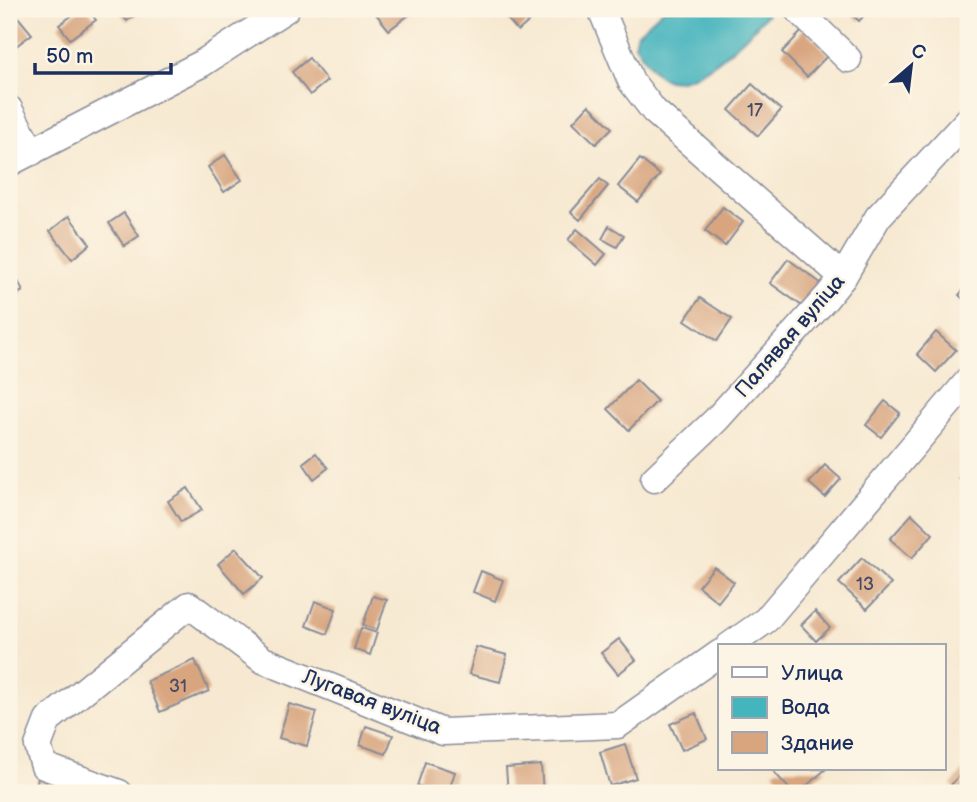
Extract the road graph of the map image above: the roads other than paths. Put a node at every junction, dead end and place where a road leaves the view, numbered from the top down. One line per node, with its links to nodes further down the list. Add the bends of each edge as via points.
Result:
1 (286, 9): 7 (street, via 201,64)
2 (601, 9): 8 (street, via 631,80 654,111)
3 (797, 9): 4 (street)
4 (848, 59)
5 (9, 109): 7 (street)
6 (968, 120): 8 (street, Палявая вуліца, via 878,217)
7 (20, 157)
8 (843, 277): 10 (street, Палявая вуліца, via 716,420)
9 (968, 382): 11 (street, via 766,620)
10 (654, 479)
11 (732, 644)
12 (718, 654): 13 (street, Лугавая вуліца, via 618,725 443,733 263,660 189,605 48,720 38,746 44,766)
13 (70, 785): 14 (street)
14 (119, 793)

